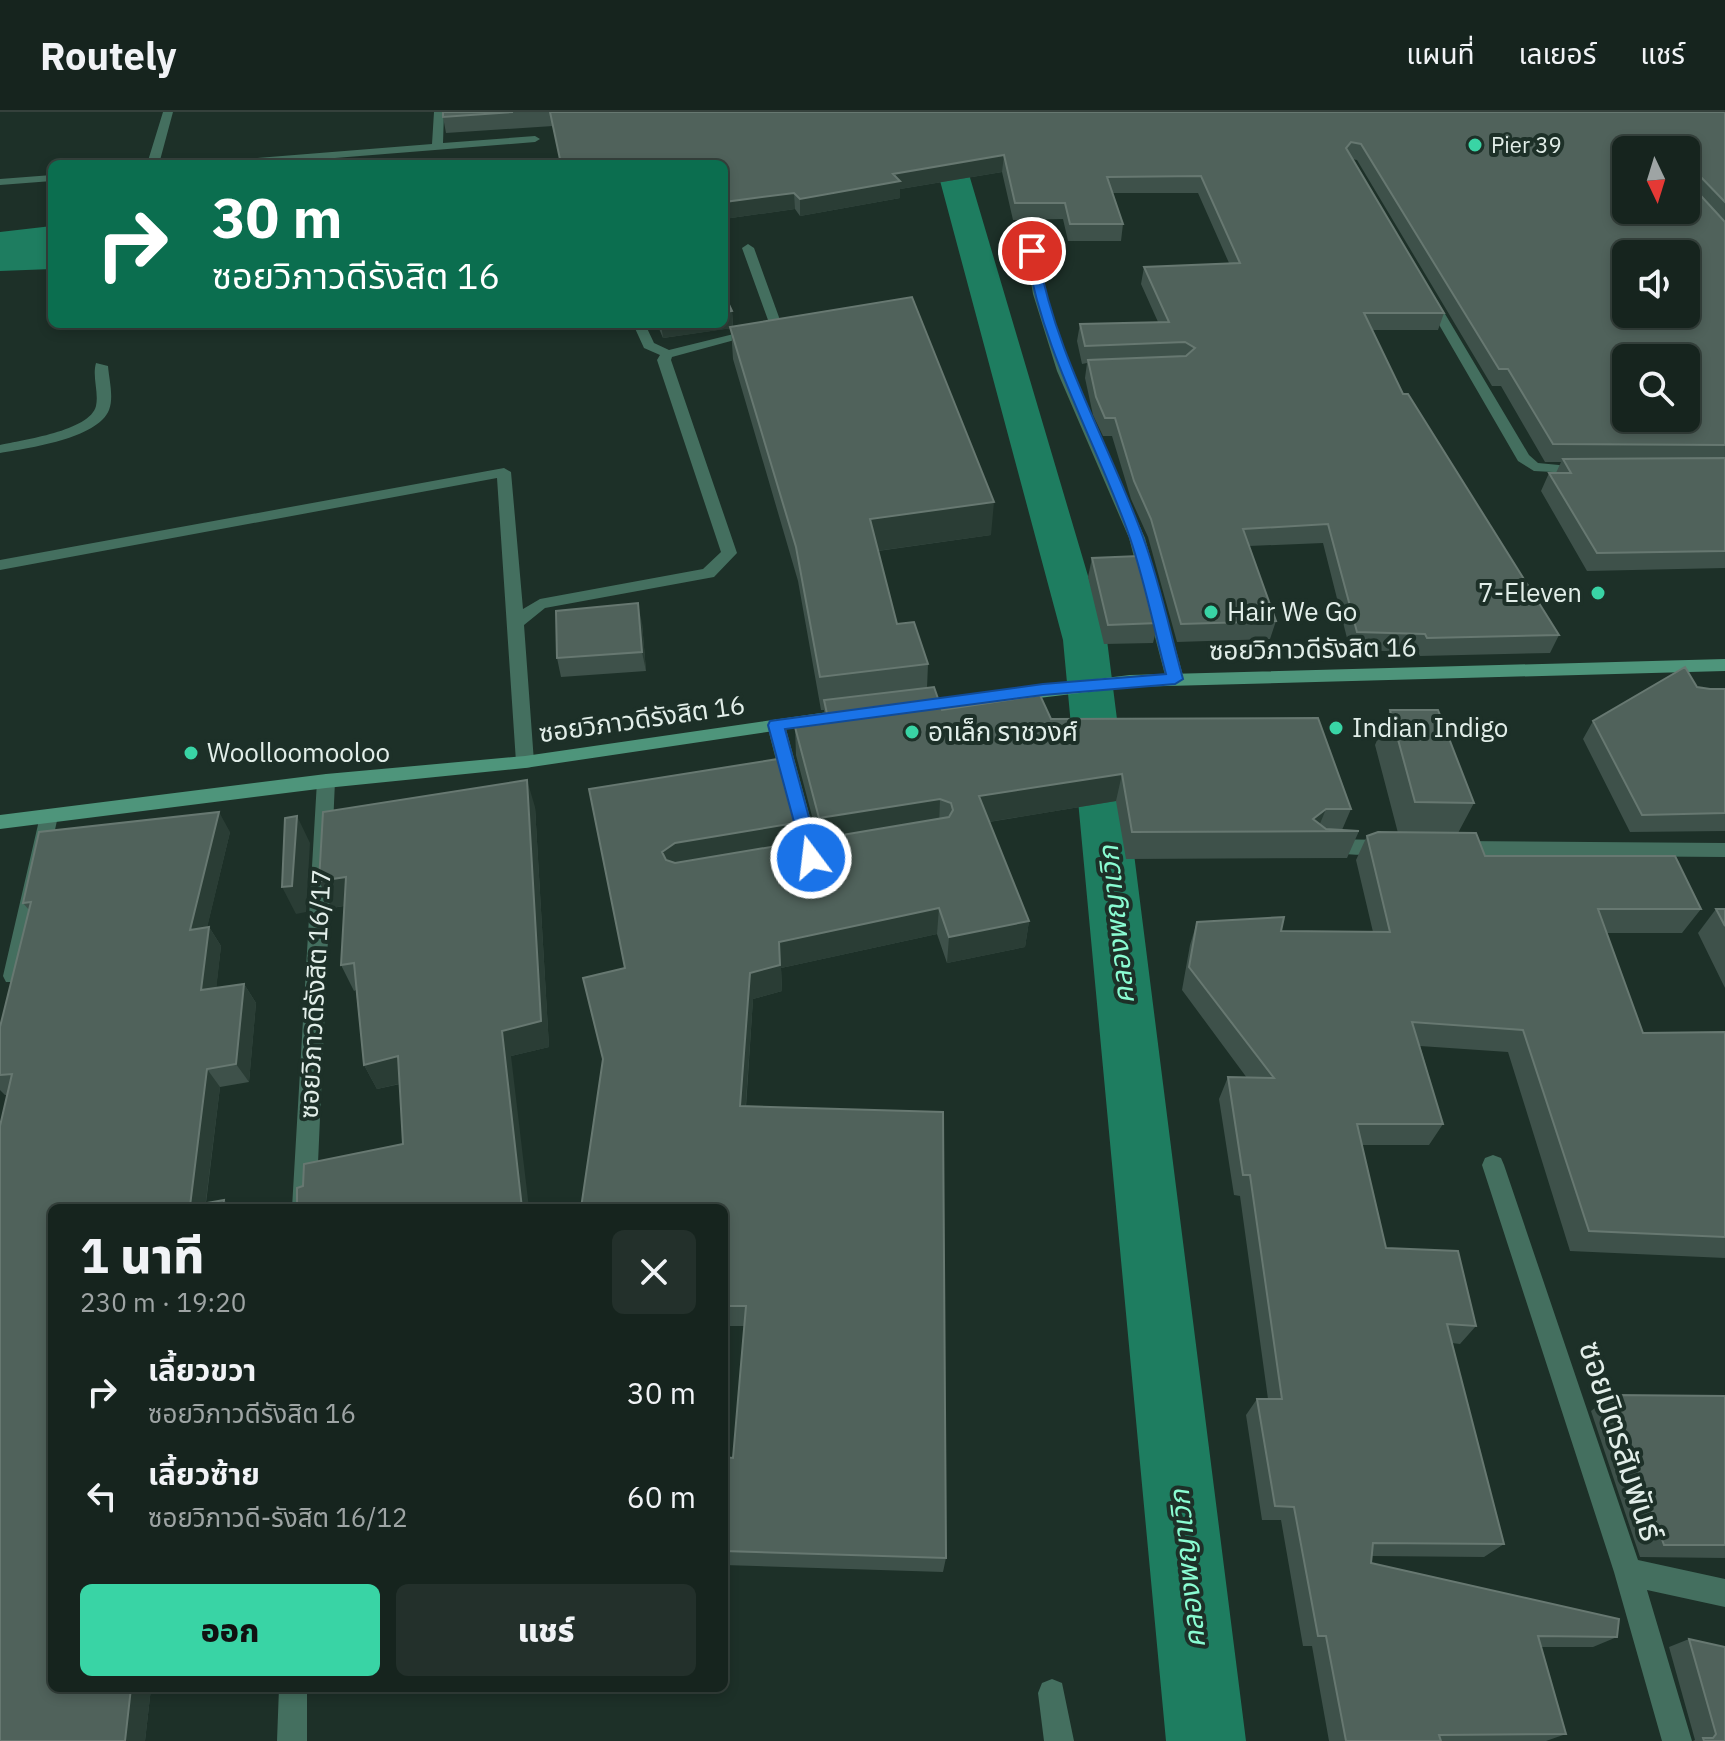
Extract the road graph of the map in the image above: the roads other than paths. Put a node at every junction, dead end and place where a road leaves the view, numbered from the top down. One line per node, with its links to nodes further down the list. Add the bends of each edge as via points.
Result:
1 (168, 112): 5 (street)
2 (439, 112): 4 (street)
3 (535, 139): 4 (street)
4 (437, 147): 6 (street)
5 (154, 160)
6 (270, 160)
7 (48, 178): 8 (street)
8 (0, 182)
9 (1028, 229): 20 (street, via 1039,294 1137,538)
10 (748, 248): 13 (street, via 774,320 772,328)
11 (1421, 283): 16 (street, via 1523,458 1550,470)
12 (641, 328): 13 (street, via 649,345)
13 (667, 354): 18 (street, via 664,367 729,553 708,573 540,604)
14 (101, 366): 15 (street, via 102,410 96,419 64,434)
15 (0, 449)
16 (1603, 470)
17 (0, 565): 18 (street, via 504,472)
18 (516, 623): 24 (street)
19 (1725, 665): 20 (street, ซอยวิภาวดีรังสิต 16)
20 (1175, 679): 21 (street, ซอยวิภาวดีรังสิต 16)
21 (902, 708)
22 (870, 712): 23 (street, ซอยวิภาวดีรังสิต 16)
23 (776, 725): 24 (street, ซอยวิภาวดีรังสิต 16); 32 (street, via 804,859)
24 (525, 762): 25 (street, ซอยวิภาวดีรังสิต 16)
25 (326, 781): 26 (street, ซอยวิภาวดีรังสิต 16); 35 (street, ซอยวิภาวดีรังสิต 16/17)
26 (49, 816): 27 (street, ซอยวิภาวดีรังสิต 16); 33 (street)
27 (0, 822)
28 (1315, 846): 29 (street)
29 (1410, 847)
30 (1441, 848): 31 (street)
31 (1725, 850)
32 (839, 853)
33 (10, 991)
34 (1493, 1165): 36 (street, ซอยมิตรสัมพันธ์)
35 (304, 1204)
36 (1628, 1572): 37 (street); 42 (street, ซอยมิตรสัมพันธ์)
37 (1725, 1593)
38 (293, 1692): 40 (street)
39 (1052, 1693): 41 (street)
40 (292, 1741)
41 (1059, 1741)
42 (1677, 1741)

